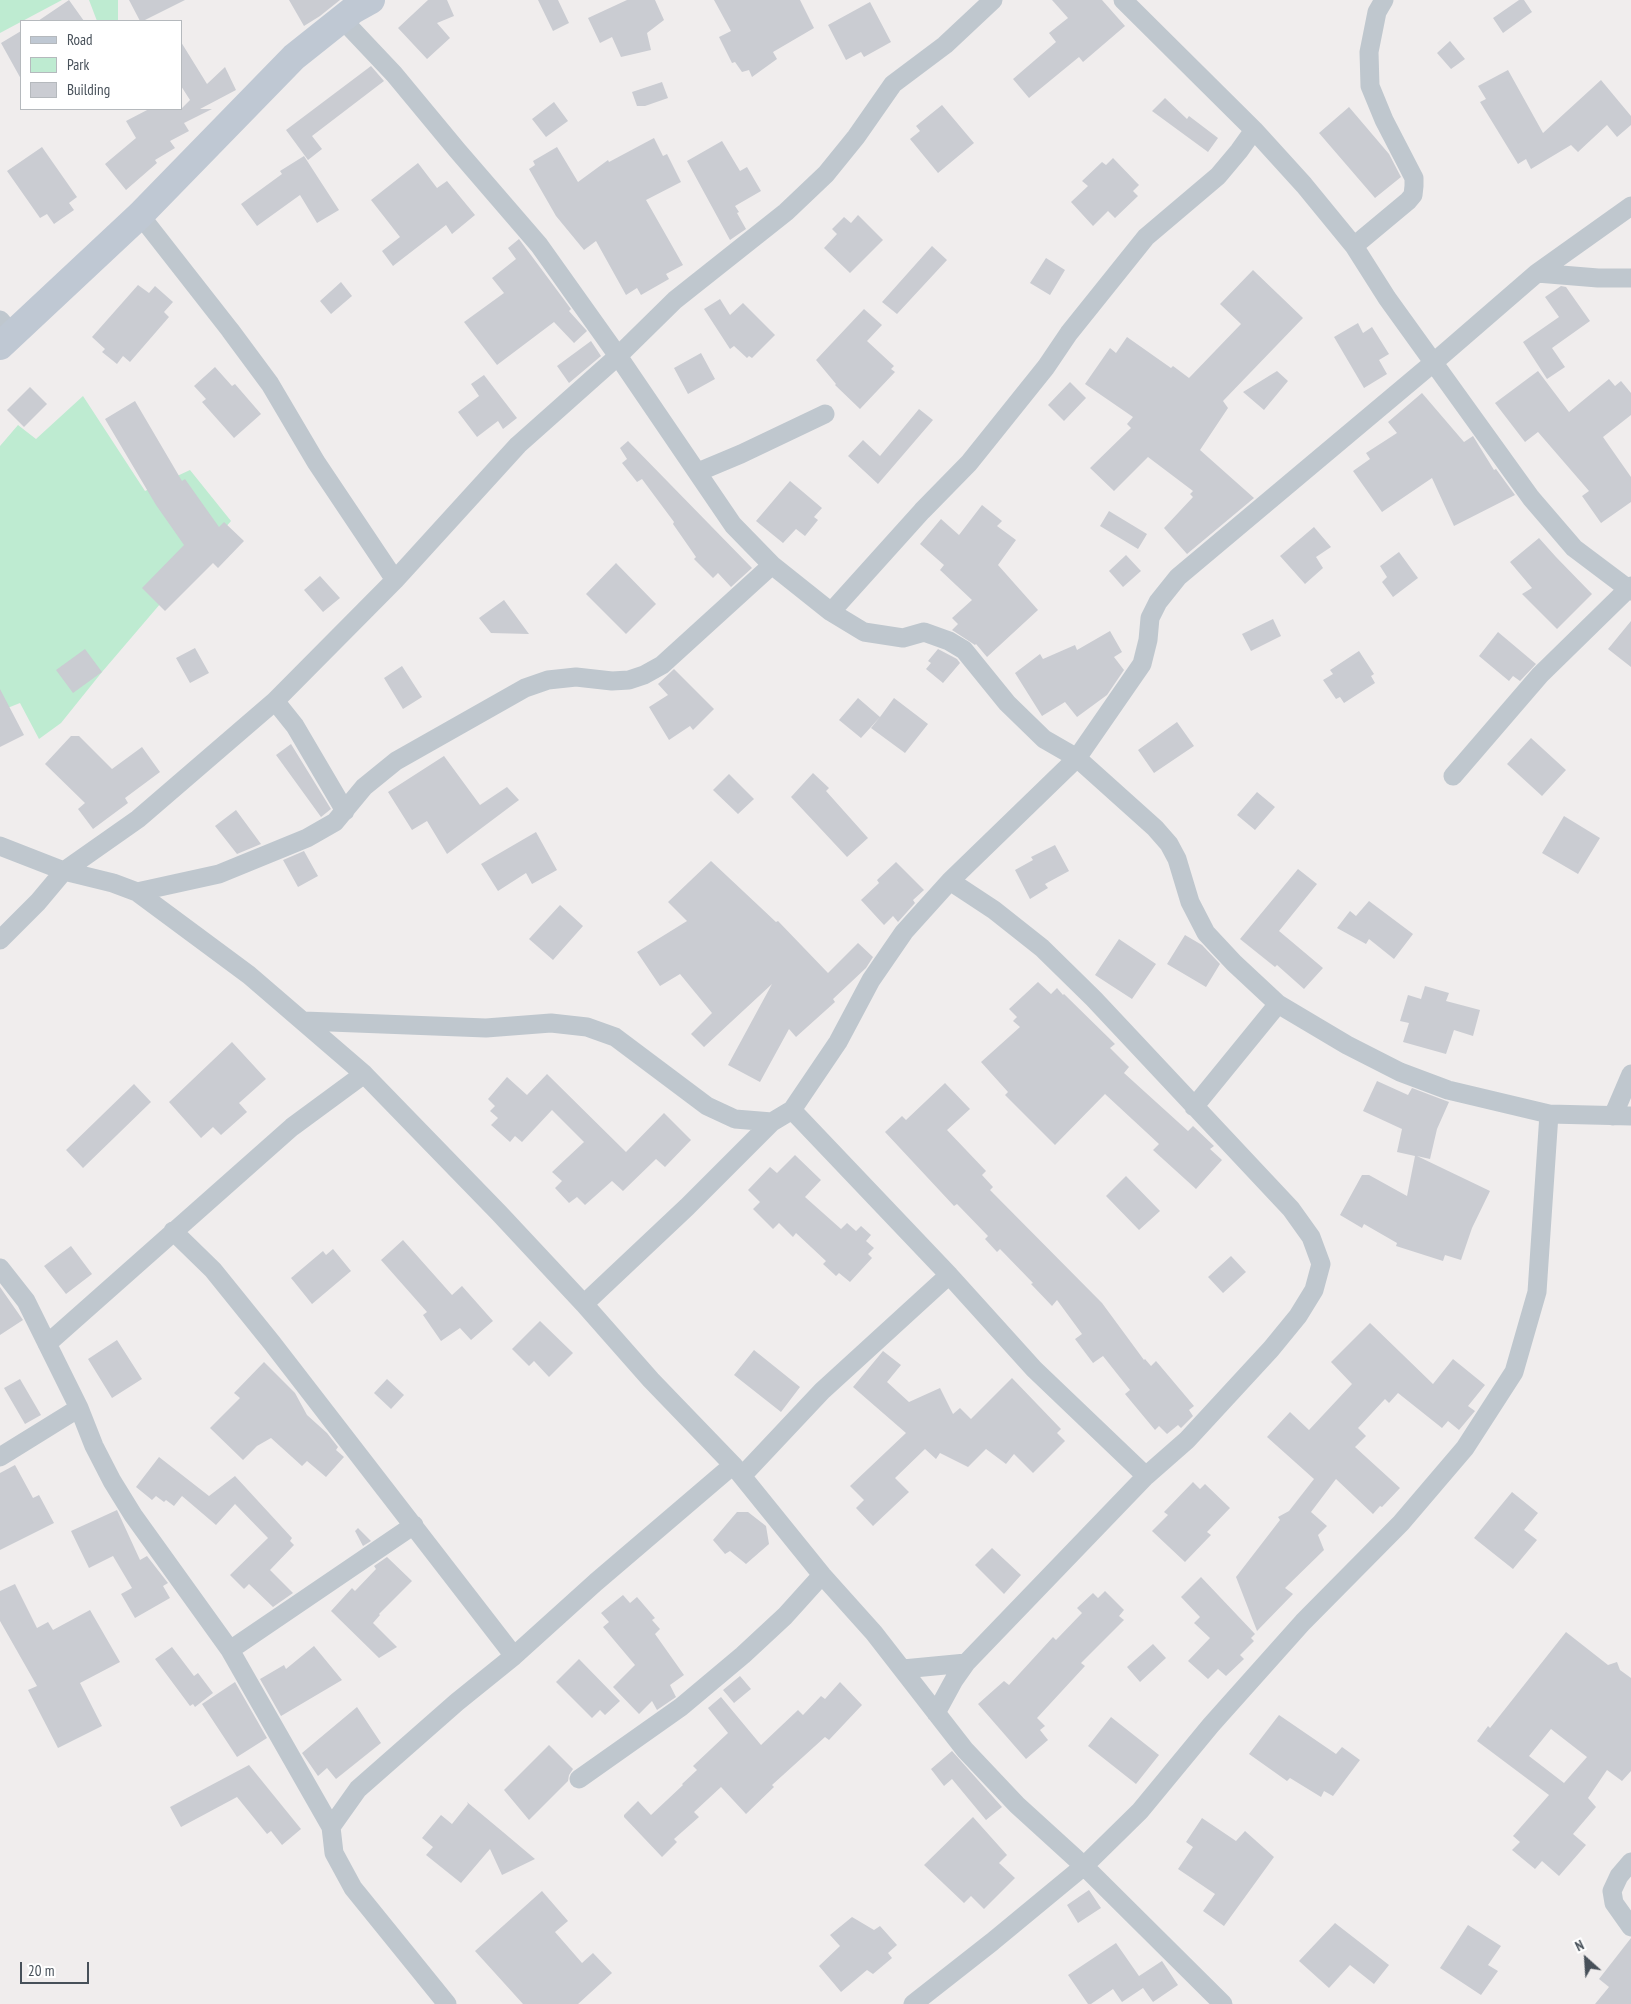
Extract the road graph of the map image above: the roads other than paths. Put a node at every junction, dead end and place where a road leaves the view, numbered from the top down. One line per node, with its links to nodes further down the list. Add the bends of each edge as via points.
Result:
1 (993, 0): 12 (street, via 945,45 893,84 826,174 786,212 676,300)
2 (1124, 0): 5 (street)
3 (1384, 0): 8 (street, via 1369,52 1370,86 1414,178 1413,195)
4 (354, 7): 7 (street, via 294,57); 12 (street, via 394,74 539,246)
5 (1254, 130): 8 (street); 19 (street, via 1218,176 1146,237 969,463)
6 (1631, 206): 9 (street)
7 (140, 215): 11 (street); 17 (street, via 270,384 316,462)
8 (1354, 246): 13 (street)
9 (1537, 273): 10 (street); 13 (street)
10 (1631, 278)
11 (4, 333)
12 (618, 356): 15 (street); 17 (street, via 518,445)
13 (1433, 363): 18 (street, via 1531,498 1574,548); 21 (street, via 1178,577 1150,618 1142,664)
14 (825, 414): 15 (street)
15 (698, 472): 16 (street, via 733,525)
16 (772, 565): 19 (street); 23 (street, via 656,668 644,675 612,681 576,677 548,680 525,688 396,761 364,787)
17 (395, 580): 20 (street)
18 (1630, 588): 22 (street, via 1540,675)
19 (831, 612): 21 (street, via 864,632 903,638 924,632 949,641 964,650 1007,703 1044,739)
20 (275, 701): 23 (street, via 296,726); 25 (street, via 138,819)
21 (1077, 758): 26 (street); 29 (street, via 1169,844 1190,902 1206,932)
22 (1453, 776)
23 (345, 811): 27 (street, via 335,822 315,834 250,863 219,874)
24 (0, 846): 25 (street)
25 (64, 871): 27 (street); 28 (street)
26 (950, 881): 33 (street, via 1042,948); 34 (street, via 904,932 872,980 838,1042)
27 (137, 892): 30 (street, via 250,975)
28 (0, 940)
29 (1278, 1004): 33 (street); 35 (street, via 1400,1072 1448,1090)
30 (304, 1021): 31 (street); 37 (street, via 486,1028 551,1023 587,1027 615,1037 707,1106 735,1119)
31 (364, 1074): 38 (street, via 292,1127); 41 (street)
32 (1631, 1074): 36 (street)
33 (1194, 1107): 46 (street, via 1291,1209 1311,1237 1321,1264 1314,1290 1293,1323 1187,1440)
34 (792, 1110): 37 (street); 40 (street)
35 (1549, 1114): 36 (street); 57 (street, via 1537,1292 1514,1372 1465,1448 1401,1523 1303,1622 1140,1811)
36 (1622, 1116)
37 (772, 1122): 41 (street)
38 (173, 1231): 42 (street); 47 (street, via 213,1270)
39 (0, 1268): 42 (street, via 26,1301)
40 (949, 1275): 45 (street); 46 (street, via 1034,1369)
41 (584, 1304): 45 (street)
42 (48, 1344): 43 (street)
43 (79, 1408): 44 (street); 49 (street, via 94,1446 133,1515)
44 (0, 1457)
45 (737, 1470): 48 (street); 50 (street, via 596,1582)
46 (1146, 1476): 51 (street)
47 (414, 1525): 49 (street); 50 (street)
48 (822, 1575): 52 (street); 54 (street, via 743,1655 681,1707)
49 (230, 1650): 55 (street)
50 (514, 1656): 55 (street, via 358,1789)
51 (966, 1663): 52 (street); 53 (street)
52 (903, 1669): 53 (street)
53 (936, 1713): 57 (street, via 965,1750 1017,1804)
54 (579, 1779)
55 (331, 1827): 59 (street, via 334,1853 353,1888)
56 (1631, 1862): 58 (street, via 1612,1892 1614,1903)
57 (1084, 1866): 60 (street); 61 (street)
58 (1631, 1927)
59 (447, 2004)
60 (913, 2004)
61 (1223, 2004)

